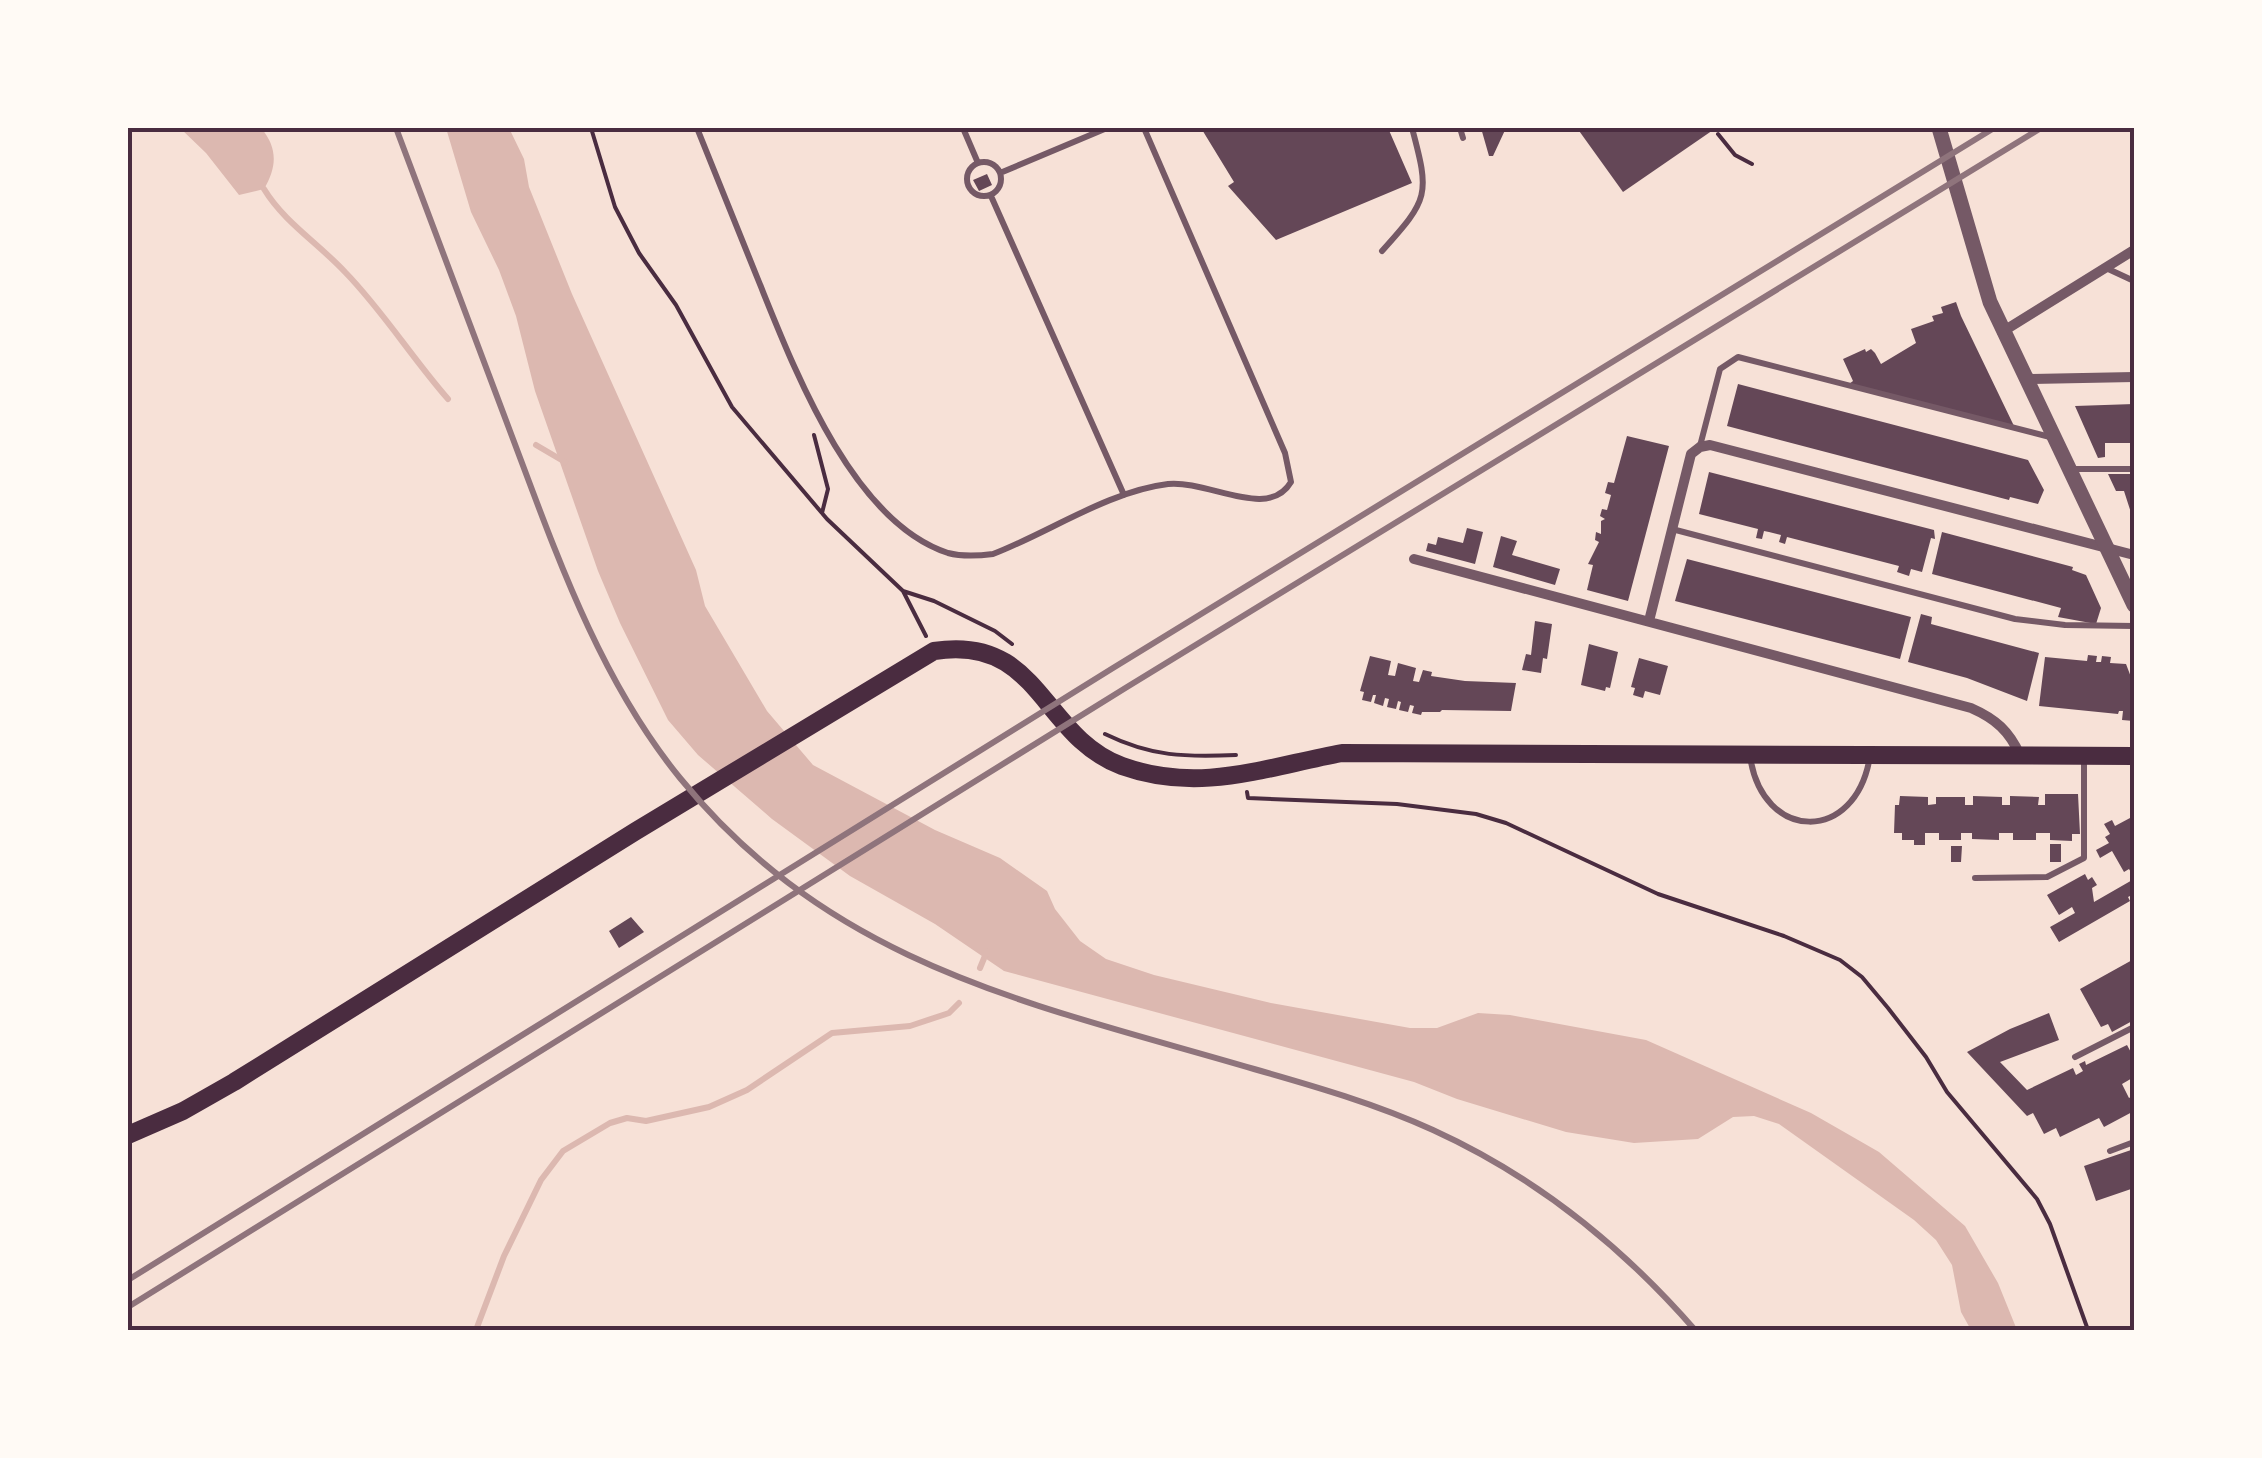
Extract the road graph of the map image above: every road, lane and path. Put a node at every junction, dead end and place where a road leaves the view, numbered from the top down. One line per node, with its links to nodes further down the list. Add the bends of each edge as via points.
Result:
1 (592, 128): 28 (path, via 615,208 639,253 732,407)
2 (697, 128): 22 (lane)
3 (963, 128): 11 (lane)
4 (1107, 128): 13 (lane)
5 (1144, 128): 27 (lane, via 1285,453 1291,482 1285,493 1262,501 1188,484)
6 (1412, 128): 16 (lane, via 1424,195)
7 (1460, 128): 10 (lane)
8 (1939, 128): 19 (street)
9 (1718, 134): 12 (path)
10 (1462, 138)
11 (978, 163): 13 (lane); 14 (lane, via 970,168 967,186 973,194)
12 (1752, 164)
13 (1000, 173): 14 (lane, via 1002,182)
14 (991, 196): 27 (lane)
15 (2134, 250): 17 (street)
16 (1382, 251)
17 (2105, 268): 18 (lane); 19 (street)
18 (2134, 280)
19 (2002, 332): 21 (street)
20 (2134, 377): 21 (street)
21 (2026, 379): 23 (street)
22 (823, 425): 27 (lane, via 876,500 903,527 950,553 994,554); 28 (path, via 814,432 828,489)
23 (2054, 438): 24 (lane, via 1738,357 1720,369); 25 (street)
24 (1700, 447): 29 (street, via 1692,454); 30 (street)
25 (2069, 469): 26 (lane); 30 (street)
26 (2134, 469)
27 (1124, 495)
28 (822, 513): 33 (path)
29 (1672, 529): 35 (street); 36 (lane, via 2015,619)
30 (2107, 548): 31 (street); 34 (street)
31 (2134, 555)
32 (1414, 559): 35 (street)
33 (903, 591): 37 (path, via 995,631); 38 (path)
34 (2134, 605)
35 (1649, 622): 43 (street, via 1971,708 2000,724)
36 (2134, 626)
37 (1019, 649)
38 (927, 654): 41 (main road, via 966,648 997,656 1098,755 1179,777 1245,776 1342,752); 50 (main road, via 234,1082)
39 (1097, 728): 40 (path, via 1164,756)
40 (1242, 754)
41 (1750, 754): 42 (main road); 42 (lane, via 1754,781 1780,813 1827,820 1858,794)
42 (1870, 755): 43 (main road)
43 (2021, 756): 44 (main road)
44 (2084, 756): 45 (main road); 47 (lane, via 2084,858 2047,877)
45 (2134, 756)
46 (1248, 798): 53 (path, via 1476,814 1658,894 1840,960 1888,1008 1947,1092 2037,1198)
47 (1975, 878)
48 (2134, 1027): 49 (lane)
49 (2075, 1057)
50 (128, 1135)
51 (2134, 1142): 52 (lane)
52 (2110, 1151)
53 (2088, 1330)

